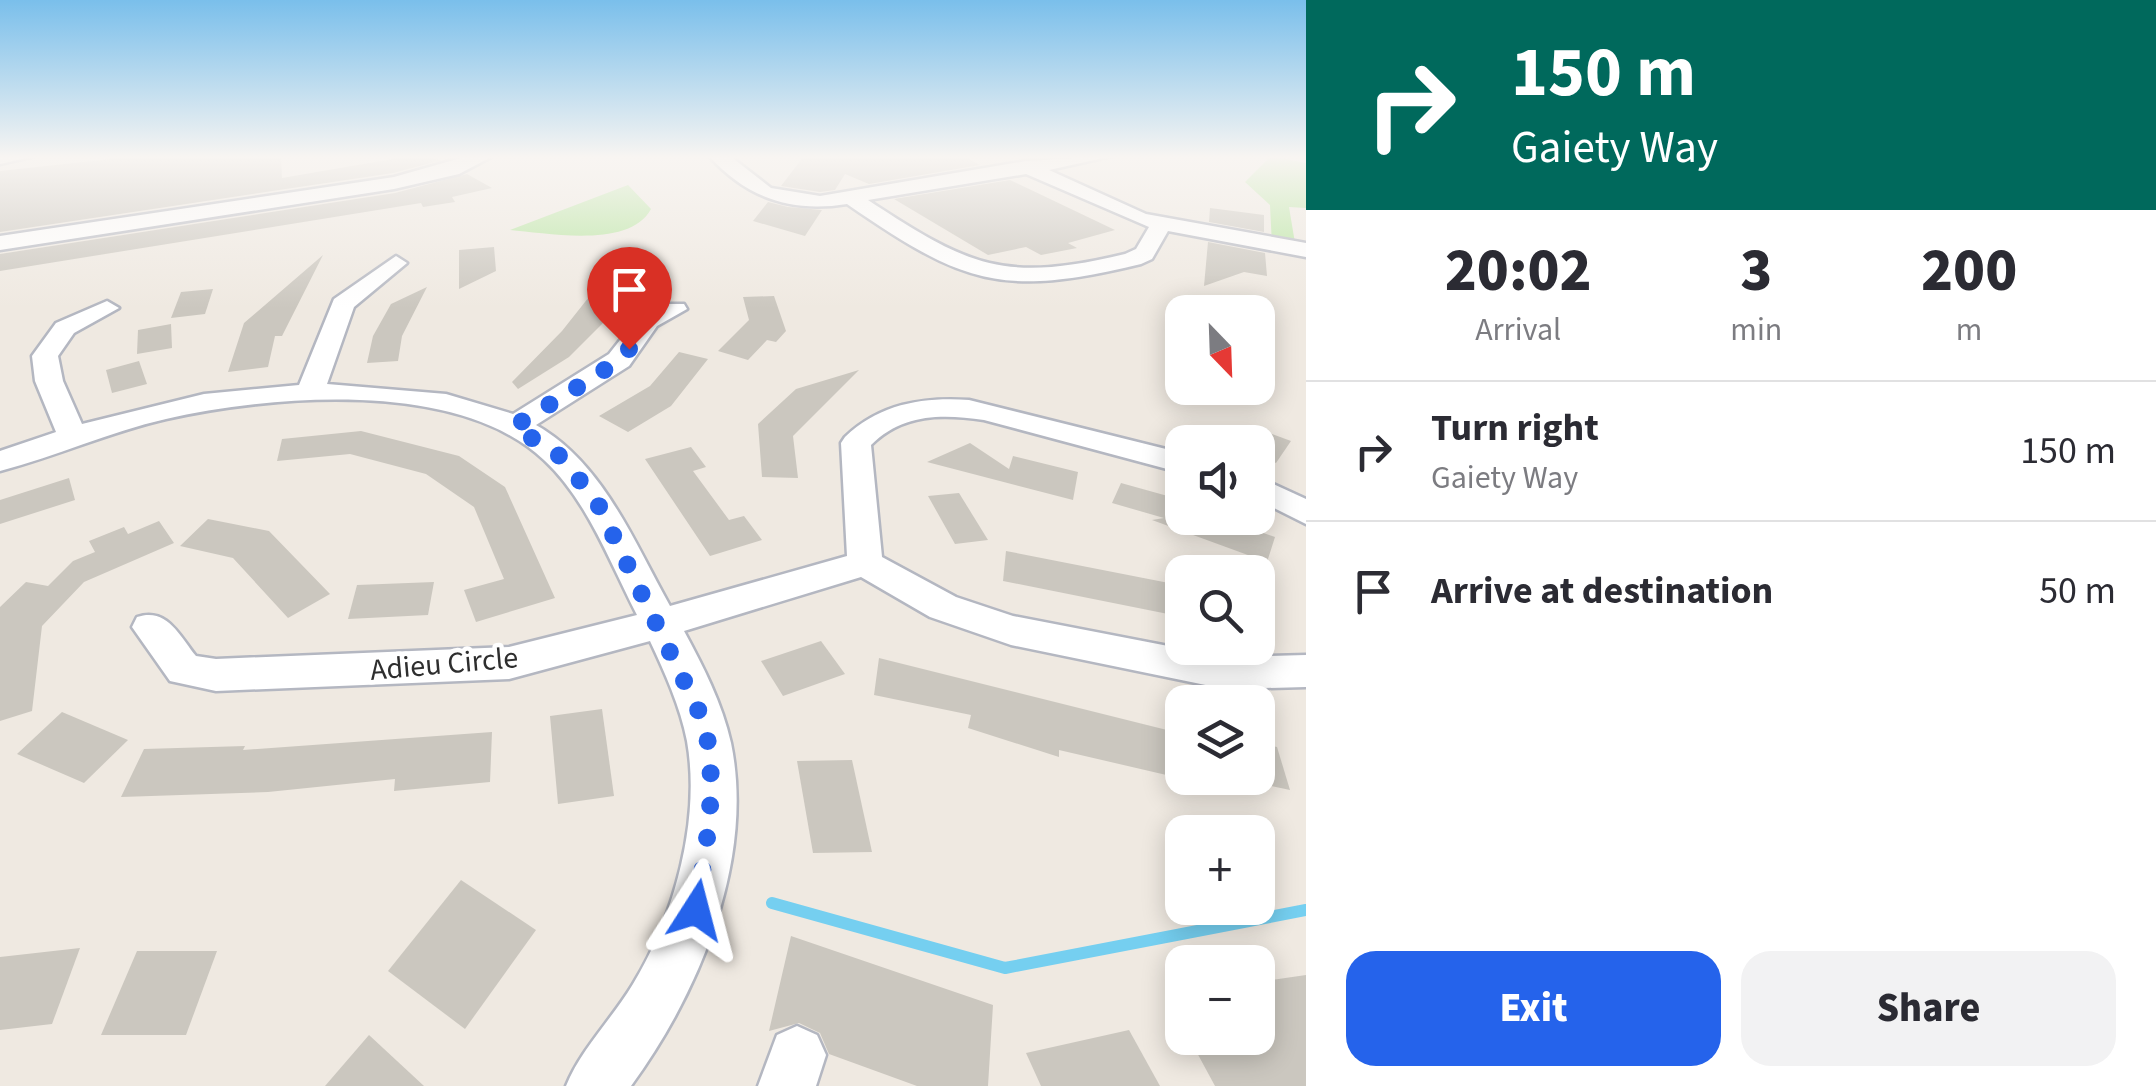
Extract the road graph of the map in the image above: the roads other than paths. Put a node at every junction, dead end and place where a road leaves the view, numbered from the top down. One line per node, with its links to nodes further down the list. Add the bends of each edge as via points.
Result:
1 (236, 207): 5 (street)
2 (864, 207): 4 (street, via 940,258 973,272 1040,278 1104,274 1144,254)
3 (1107, 207): 4 (street)
4 (1161, 225): 6 (street)
5 (0, 242)
6 (1306, 250)
7 (396, 263): 10 (street, via 343,304)
8 (107, 308): 12 (street, via 65,328 45,356 48,381)
9 (675, 309): 11 (street, via 648,321 619,360)
10 (309, 395): 11 (street, via 425,398); 12 (street, via 179,408)
11 (513, 427): 18 (street, via 574,469)
12 (73, 438): 14 (street)
13 (1165, 458): 17 (street, via 986,411 908,411 869,427 856,443)
14 (0, 460)
15 (1275, 496): 16 (street)
16 (1306, 513)
17 (866, 563): 18 (street, Adieu Circle); 20 (street, via 943,607 1011,630 1226,673)
18 (658, 622): 19 (street, Adieu Circle, via 508,663 249,676 184,670); 21 (street, via 704,722 714,803 696,910 676,965 642,1025)
19 (151, 627)
20 (1306, 671)
21 (595, 1086)

